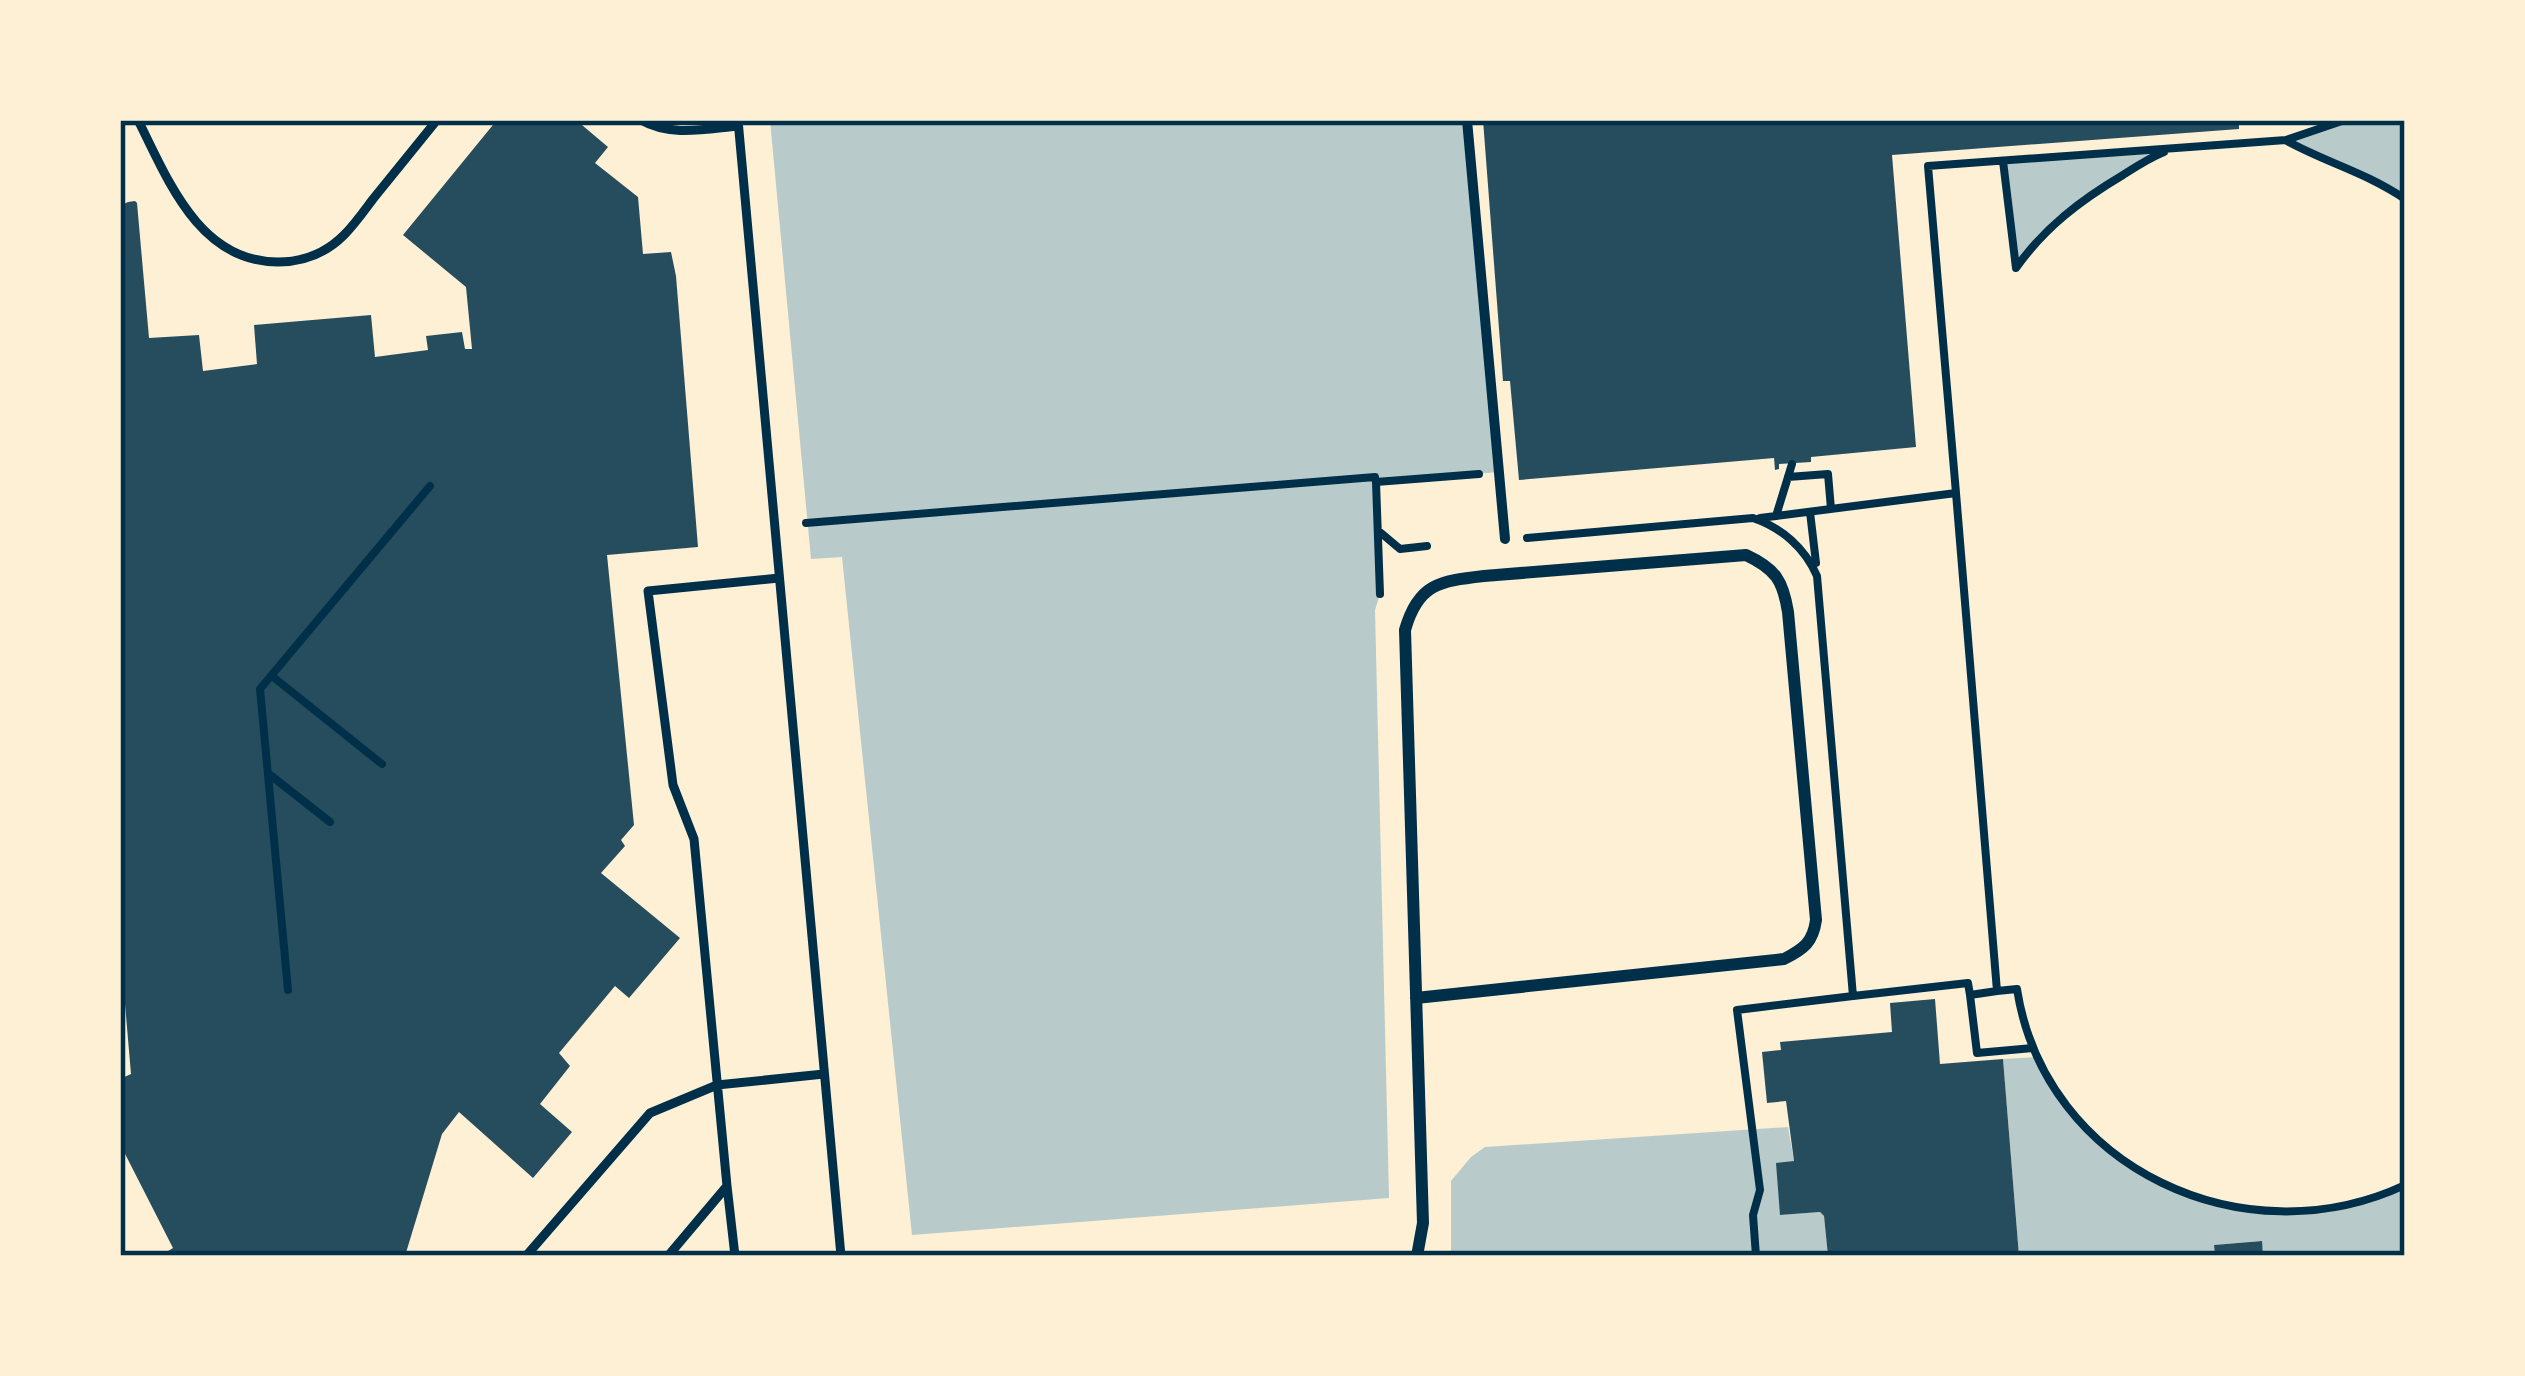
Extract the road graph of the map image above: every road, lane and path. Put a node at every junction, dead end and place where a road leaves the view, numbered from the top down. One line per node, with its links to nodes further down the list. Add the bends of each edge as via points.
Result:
1 (138, 120): 2 (lane, via 189,215 213,240 263,262 295,262 344,236)
2 (437, 120)
3 (641, 120): 6 (lane, via 674,131)
4 (1467, 120): 12 (street)
5 (2405, 120): 7 (path, via 2342,121)
6 (738, 123): 26 (lane)
7 (2286, 140): 8 (path); 10 (path)
8 (2180, 147): 9 (path); 9 (path, via 2140,163 2062,216 2016,268)
9 (2003, 161): 16 (path, via 1928,166)
10 (2405, 200)
11 (1792, 464): 13 (path)
12 (1499, 472): 14 (path); 23 (street)
13 (1788, 477): 17 (path, via 1828,474); 19 (path)
14 (1376, 482): 21 (path); 22 (path)
15 (430, 486): 28 (path)
16 (1956, 493): 17 (path); 33 (path)
17 (1831, 508): 18 (path)
18 (1810, 512): 19 (path); 25 (path)
19 (1776, 516): 20 (path)
20 (1753, 518): 23 (path); 25 (path, via 1797,545)
21 (806, 524)
22 (1378, 528): 24 (path, via 1400,549); 27 (path)
23 (1505, 539)
24 (1427, 546)
25 (1817, 576): 35 (path)
26 (779, 578): 38 (lane); 39 (lane, via 648,591 673,785 694,838)
27 (1380, 593)
28 (272, 676): 29 (path); 30 (path, via 260,689)
29 (382, 764)
30 (268, 773): 31 (path); 32 (path)
31 (331, 822)
32 (288, 990)
33 (1997, 991): 34 (path); 37 (path, via 2017,989)
34 (1970, 995): 35 (path, via 1968,983); 37 (path, via 1977,1053)
35 (1853, 996): 47 (path, via 1738,1010 1760,1190)
36 (1416, 998): 36 (street, via 1784,959 1803,950 1816,920 1788,613 1776,574 1746,555 1507,574 1454,579 1412,603 1405,630); 46 (street, via 1423,1223)
37 (2033, 1048): 40 (path, via 2097,1139 2191,1196 2285,1214 2361,1203)
38 (824, 1074): 39 (lane); 45 (lane)
39 (718, 1085): 41 (lane); 42 (lane, via 650,1113)
40 (2405, 1185)
41 (727, 1186): 43 (lane); 44 (lane)
42 (526, 1256)
43 (668, 1256)
44 (735, 1256)
45 (841, 1256)
46 (1417, 1256)
47 (1756, 1256)

